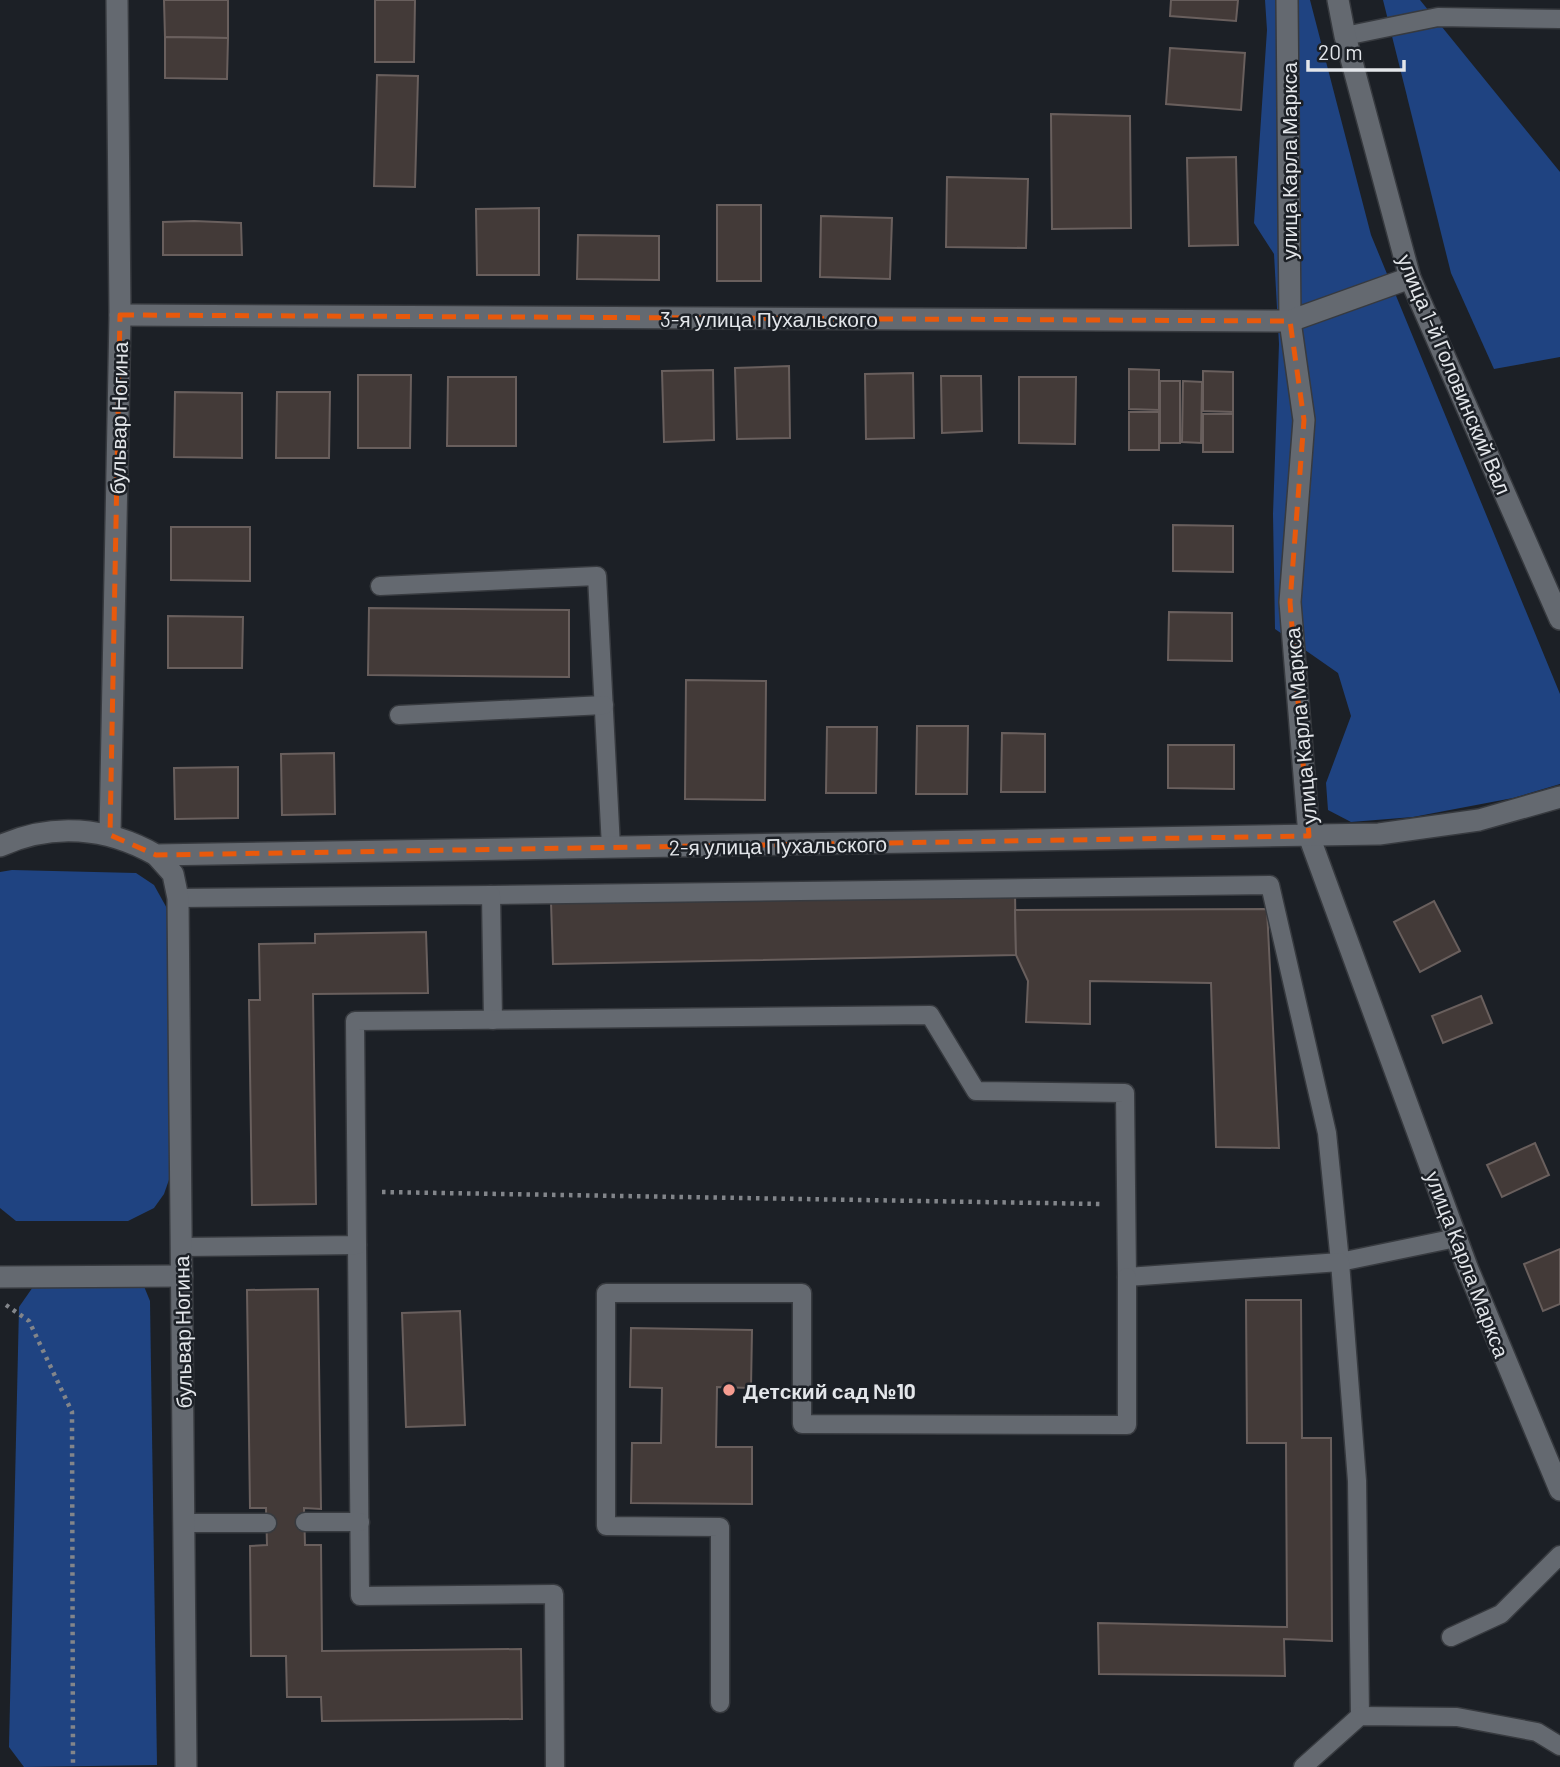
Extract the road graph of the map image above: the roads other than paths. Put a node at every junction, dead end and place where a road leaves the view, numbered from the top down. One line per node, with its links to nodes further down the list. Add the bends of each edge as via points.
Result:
1 (117, 0): 7 (street, бульвар Ногина)
2 (1287, 0): 8 (street, улица Карла Маркса)
3 (1338, 0): 5 (street, улица 1-й Головинский Вал)
4 (1560, 19): 5 (lane, via 1438,17)
5 (1345, 36): 6 (street, улица 1-й Головинский Вал)
6 (1410, 278): 8 (street, 3-я улица Пухальского); 10 (street, улица 1-й Головинский Вал)
7 (120, 315): 8 (street, 3-я улица Пухальского); 14 (street, бульвар Ногина)
8 (1290, 321): 15 (street, улица Карла Маркса, via 1304,420 1290,602)
9 (380, 586): 11 (lane, via 597,576)
10 (1560, 619)
11 (604, 705): 12 (lane); 17 (lane)
12 (399, 715)
13 (1560, 797): 15 (street, 2-я улица Пухальского, via 1479,820 1379,834)
14 (110, 835): 16 (street, 2-я улица Пухальского, via 55,831); 18 (street, 2-я улица Пухальского)
15 (1309, 836): 17 (street, 2-я улица Пухальского); 22 (street, улица Карла Маркса)
16 (0, 846)
17 (611, 847): 18 (street, 2-я улица Пухальского)
18 (156, 855): 20 (street, via 173,874)
19 (491, 895): 20 (lane); 21 (lane); 25 (lane, via 1270,885 1327,1133)
20 (178, 898): 24 (street, бульвар Ногина)
21 (492, 1020): 23 (lane, via 355,1021); 28 (lane, via 930,1015 976,1091 1125,1093)
22 (1456, 1238): 25 (lane); 29 (street, улица Карла Маркса)
23 (357, 1245): 24 (lane); 31 (lane)
24 (181, 1247): 26 (street, бульвар Ногина)
25 (1340, 1262): 28 (lane); 37 (lane, via 1357,1481)
26 (182, 1276): 27 (street); 32 (street, бульвар Ногина)
27 (0, 1277)
28 (1127, 1278): 36 (lane, via 1127,1425 802,1424 802,1293 606,1293 606,1527 720,1527)
29 (1560, 1490)
30 (305, 1522): 31 (lane)
31 (360, 1522): 40 (lane, via 360,1596 554,1594)
32 (184, 1523): 33 (lane); 39 (street, бульвар Ногина)
33 (267, 1523)
34 (1560, 1555): 35 (lane, via 1501,1614)
35 (1451, 1637)
36 (720, 1703)
37 (1360, 1716): 38 (lane, via 1457,1717 1537,1731); 41 (lane)
38 (1560, 1746)
39 (186, 1767)
40 (555, 1767)
41 (1304, 1767)

